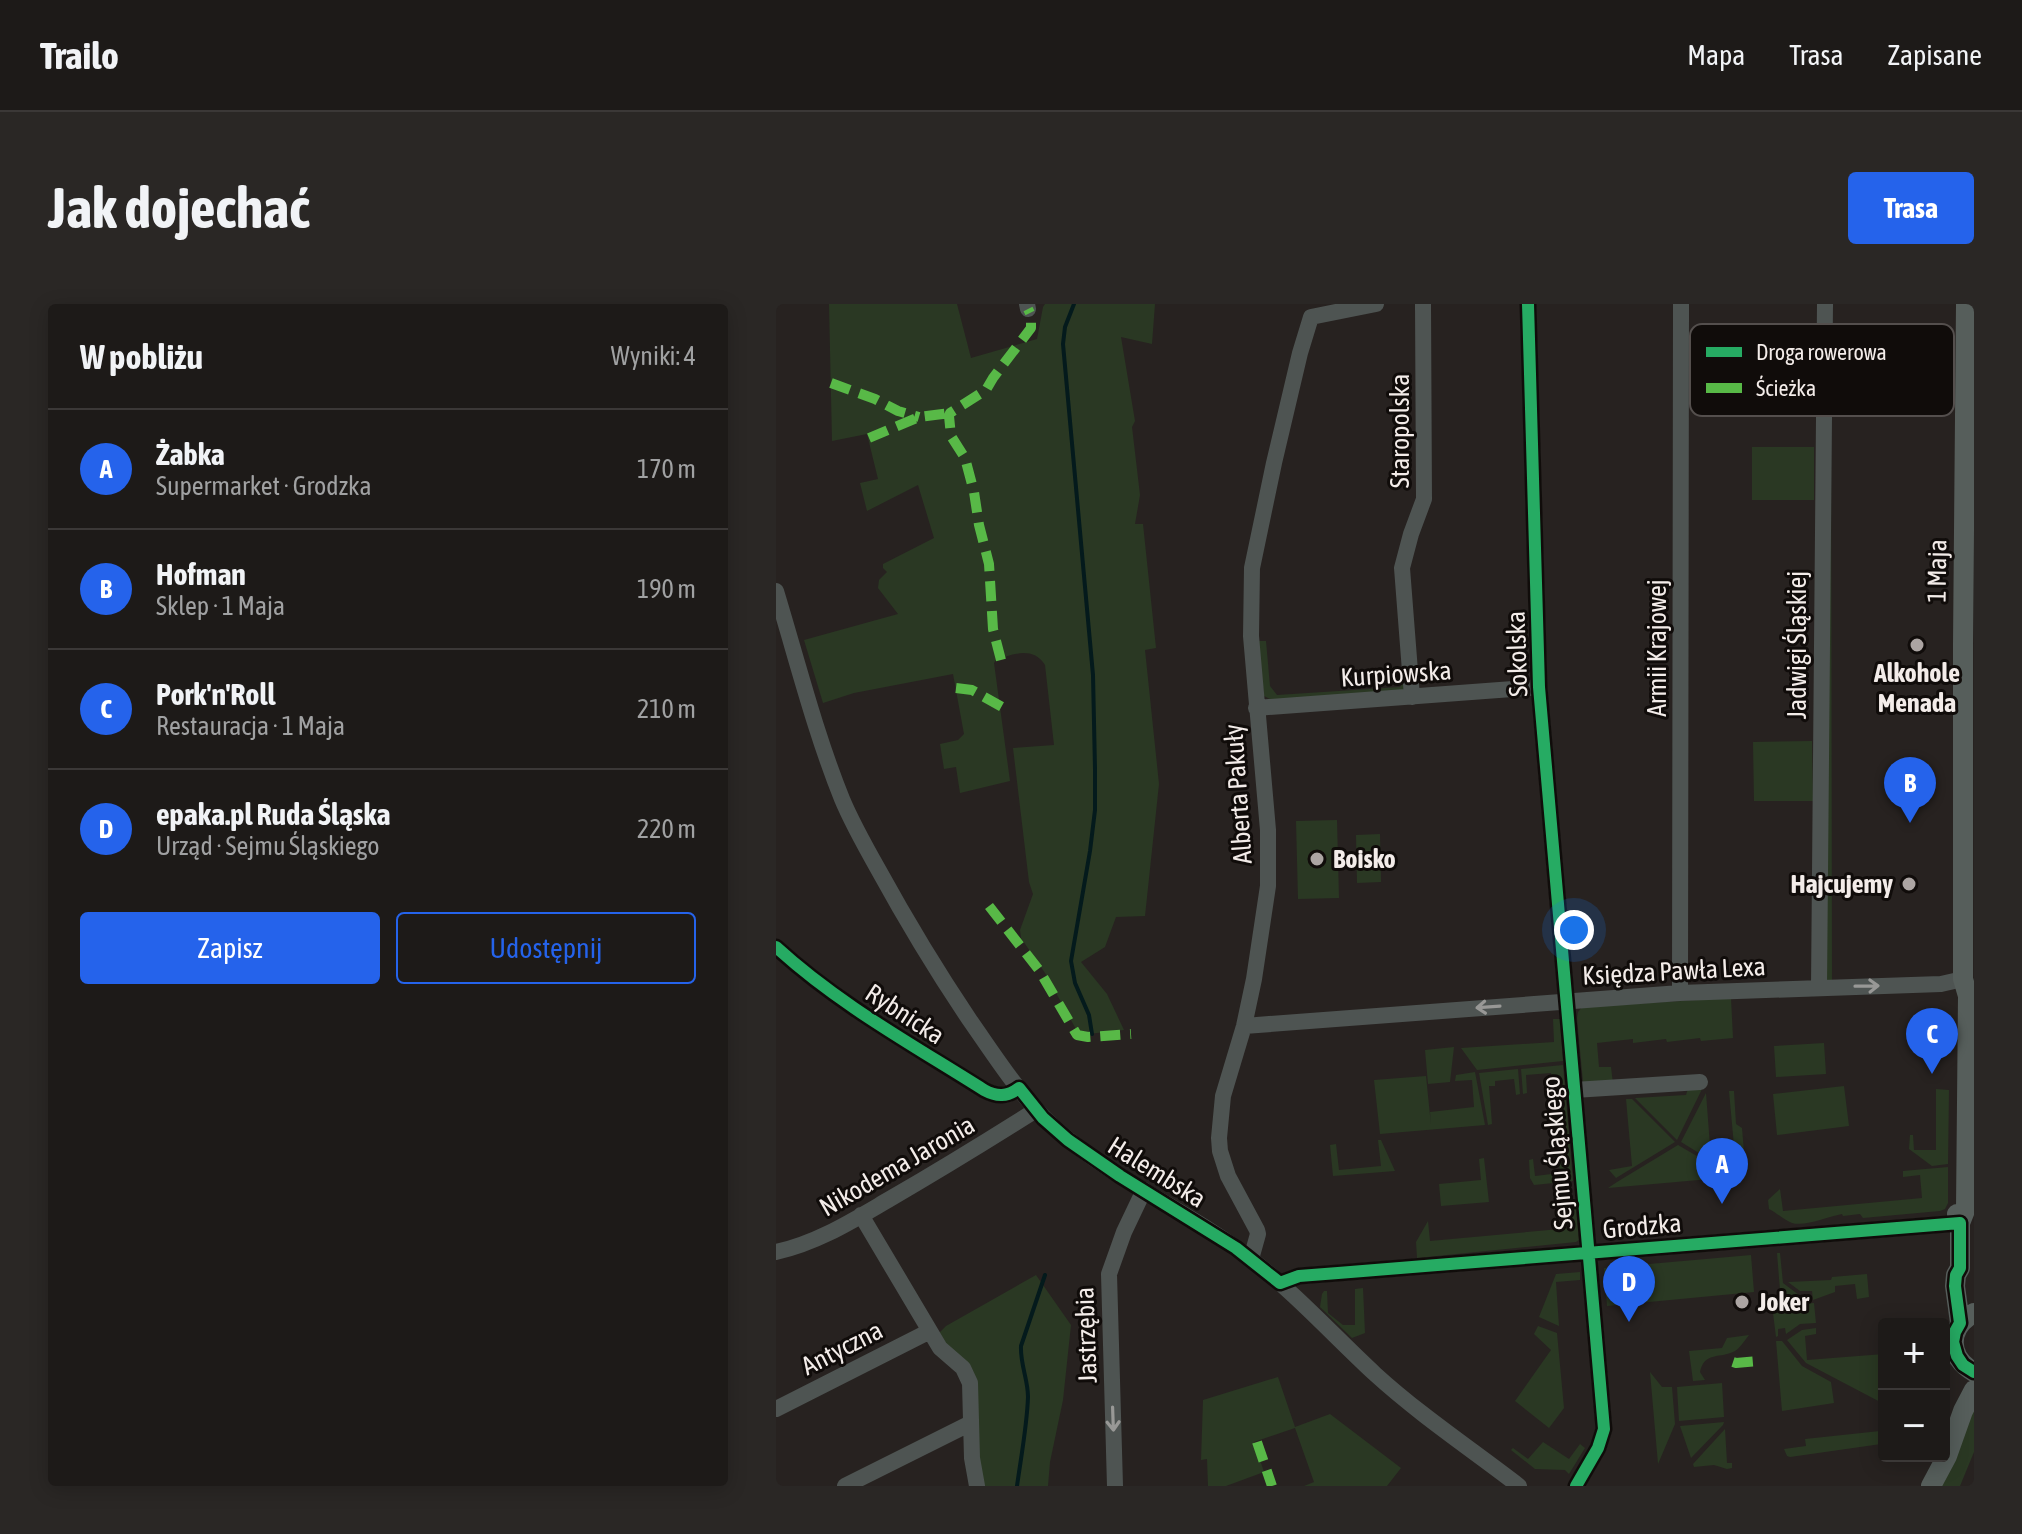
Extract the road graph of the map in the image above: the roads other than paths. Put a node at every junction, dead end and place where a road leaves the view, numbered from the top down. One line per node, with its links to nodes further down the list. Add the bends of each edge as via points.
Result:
1 (1376, 304): 12 (street, Alberta Pakuły, via 1311,317 1300,353 1252,568)
2 (1423, 304): 11 (street, Staropolska, via 1424,499 1402,568)
3 (1528, 304): 10 (street, Sokolska)
4 (1681, 304): 18 (street, Armii Krajowej)
5 (1825, 304): 7 (street, Jadwigi Śląskiej)
6 (1966, 304): 14 (main road, 1 Maja, via 1963,644)
7 (1825, 324)
8 (1824, 416): 17 (street, Jadwigi Śląskiej)
9 (776, 591): 22 (street, Halembska, via 843,801 941,976)
10 (1539, 687): 11 (street, Kurpiowska); 19 (street, Sokolska)
11 (1412, 697): 12 (street, Kurpiowska)
12 (1256, 708): 20 (street, Alberta Pakuły, via 1268,886)
13 (1974, 778): 14 (main road, 1 Maja)
14 (1969, 839): 16 (main road, 1 Maja)
15 (776, 947): 22 (street, Rybnicka, via 858,1011 984,1090 1005,1096)
16 (1963, 979): 17 (street, Księdza Pawła Lexa, one-way to 16); 27 (main road, 1 Maja, via 1968,996 1966,1208)
17 (1819, 987): 18 (street, Księdza Pawła Lexa)
18 (1680, 993): 19 (street, Księdza Pawła Lexa)
19 (1566, 1001): 20 (street, Księdza Pawła Lexa, one-way to 20); 23 (street, Sejmu Śląskiego)
20 (1244, 1026): 30 (street, Alberta Pakuły, via 1223,1096 1219,1138 1228,1176 1257,1230)
21 (1700, 1082): 23 (street)
22 (1019, 1088): 24 (street, Halembska)
23 (1574, 1090): 29 (street, Sejmu Śląskiego)
24 (1036, 1110): 25 (street, Halembska, via 1075,1145); 26 (street, Nikodema Jaronia)
25 (1144, 1190): 30 (street, Halembska); 44 (street, Jastrzębia, one-way to 44, via 1109,1274)
26 (861, 1215): 28 (street, Nikodema Jaronia, via 826,1235); 35 (street)
27 (1960, 1223): 29 (street, Grodzka); 31 (main road, 1 Maja)
28 (776, 1252)
29 (1588, 1252): 32 (street, Grodzka, via 1299,1276); 46 (street, Sejmu Śląskiego, via 1604,1429)
30 (1251, 1259): 32 (street, Halembska)
31 (1960, 1268): 33 (main road, 1 Maja); 34 (main road, 1 Maja, via 1956,1299)
32 (1280, 1283): 45 (street, Halembska, via 1377,1376)
33 (1974, 1302)
34 (1967, 1318): 36 (main road, 1 Maja, via 1953,1342)
35 (930, 1331): 38 (street, Antyczna); 40 (street, via 967,1373)
36 (1969, 1369): 39 (main road)
37 (1974, 1390): 41 (main road)
38 (776, 1409)
39 (1950, 1421)
40 (971, 1423): 42 (street); 43 (street)
41 (1935, 1472)
42 (845, 1486)
43 (977, 1486)
44 (1115, 1486)
45 (1519, 1486)
46 (1576, 1486)

